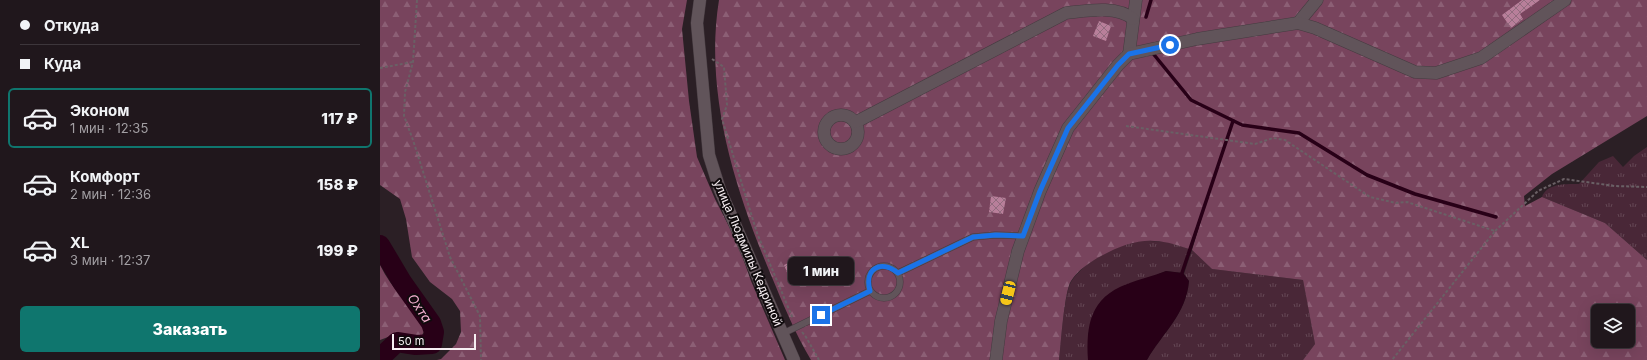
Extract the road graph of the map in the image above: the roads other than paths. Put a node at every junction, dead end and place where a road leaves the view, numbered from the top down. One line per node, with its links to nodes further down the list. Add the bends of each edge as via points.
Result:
1 (700, 0): 12 (street, улица Людмилы Кедриной, via 697,23 709,155 720,190)
2 (1136, 0): 5 (street)
3 (1317, 0): 6 (street)
4 (1565, 0): 6 (street, via 1481,58 1436,73 1414,72 1315,28)
5 (1132, 19): 7 (street); 8 (street, via 1126,14 1093,10 1066,13)
6 (1298, 23): 7 (street, via 1197,39)
7 (1129, 54): 9 (street, via 1068,128)
8 (856, 122)
9 (1023, 236): 10 (lane, via 973,237); 14 (street, via 1001,321)
10 (898, 273): 11 (lane, via 890,267 880,266 871,271 867,281); 11 (lane, via 900,283 897,293 888,298 878,298)
11 (870, 291): 12 (lane)
12 (782, 334): 13 (street, улица Людмилы Кедриной)
13 (794, 360)
14 (996, 360)

